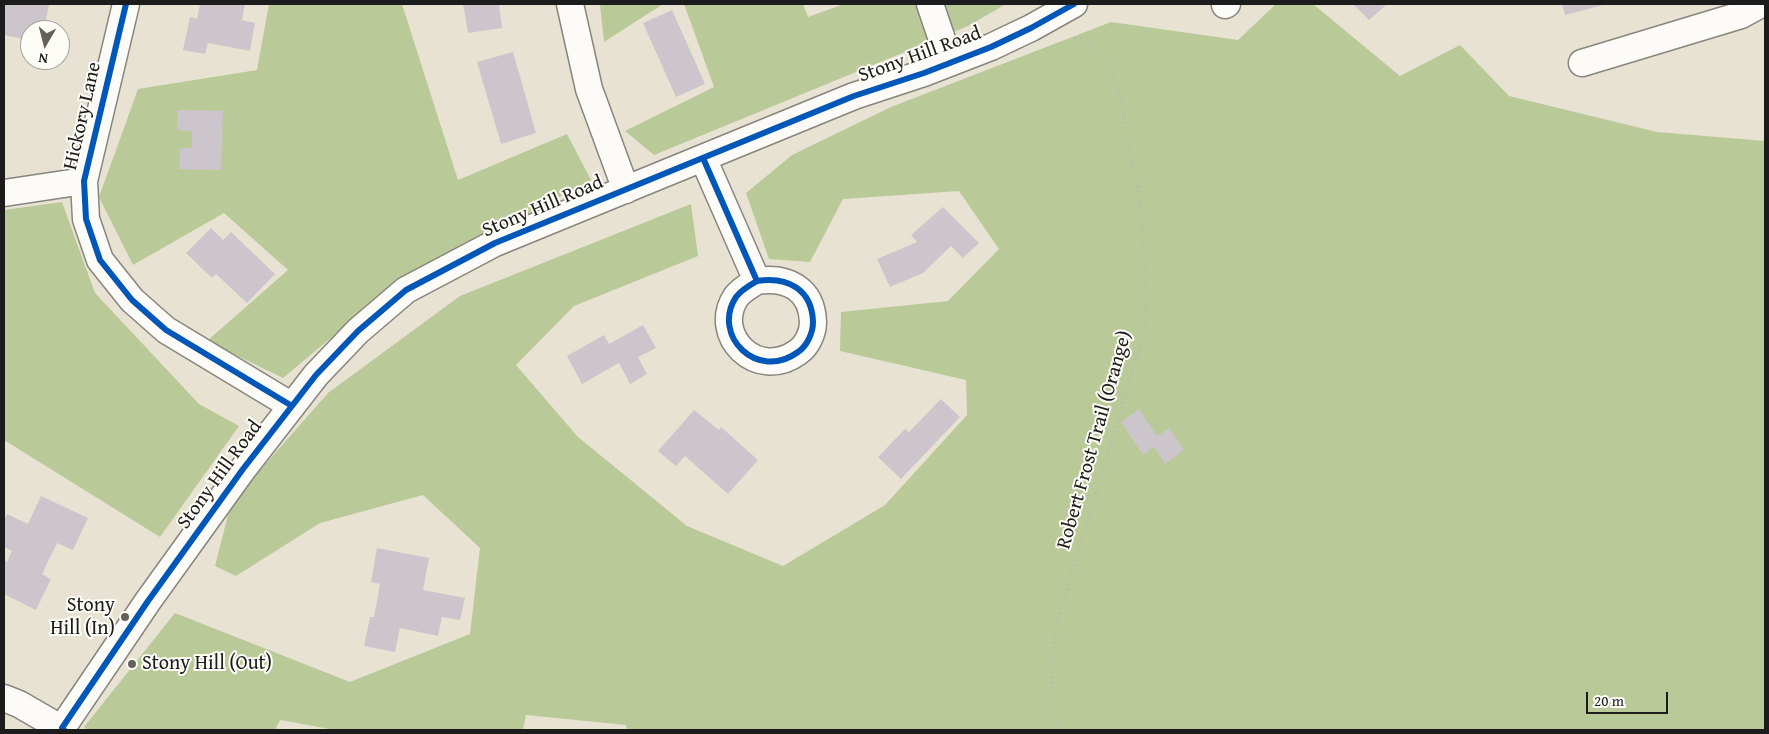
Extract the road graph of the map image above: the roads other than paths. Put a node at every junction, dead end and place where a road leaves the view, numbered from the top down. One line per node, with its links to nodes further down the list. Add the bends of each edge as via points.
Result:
1 (126, 4): 9 (street, Hickory Lane)
2 (570, 4): 10 (street, via 588,89)
3 (930, 4): 6 (street)
4 (1074, 4): 6 (street, Stony Hill Road, via 1031,28)
5 (1761, 4): 7 (street, via 1741,15)
6 (950, 63): 8 (street, Stony Hill Road, via 854,96)
7 (1582, 63)
8 (703, 158): 10 (street, Stony Hill Road); 12 (street)
9 (84, 181): 11 (street); 13 (street, Hickory Lane, via 86,219 100,260 132,300 166,330)
10 (626, 190): 13 (street, Stony Hill Road, via 495,243 406,290 358,330)
11 (4, 193)
12 (757, 281)
13 (292, 406): 15 (street, Stony Hill Road, via 153,594)
14 (4, 698): 15 (street)
15 (63, 729)

